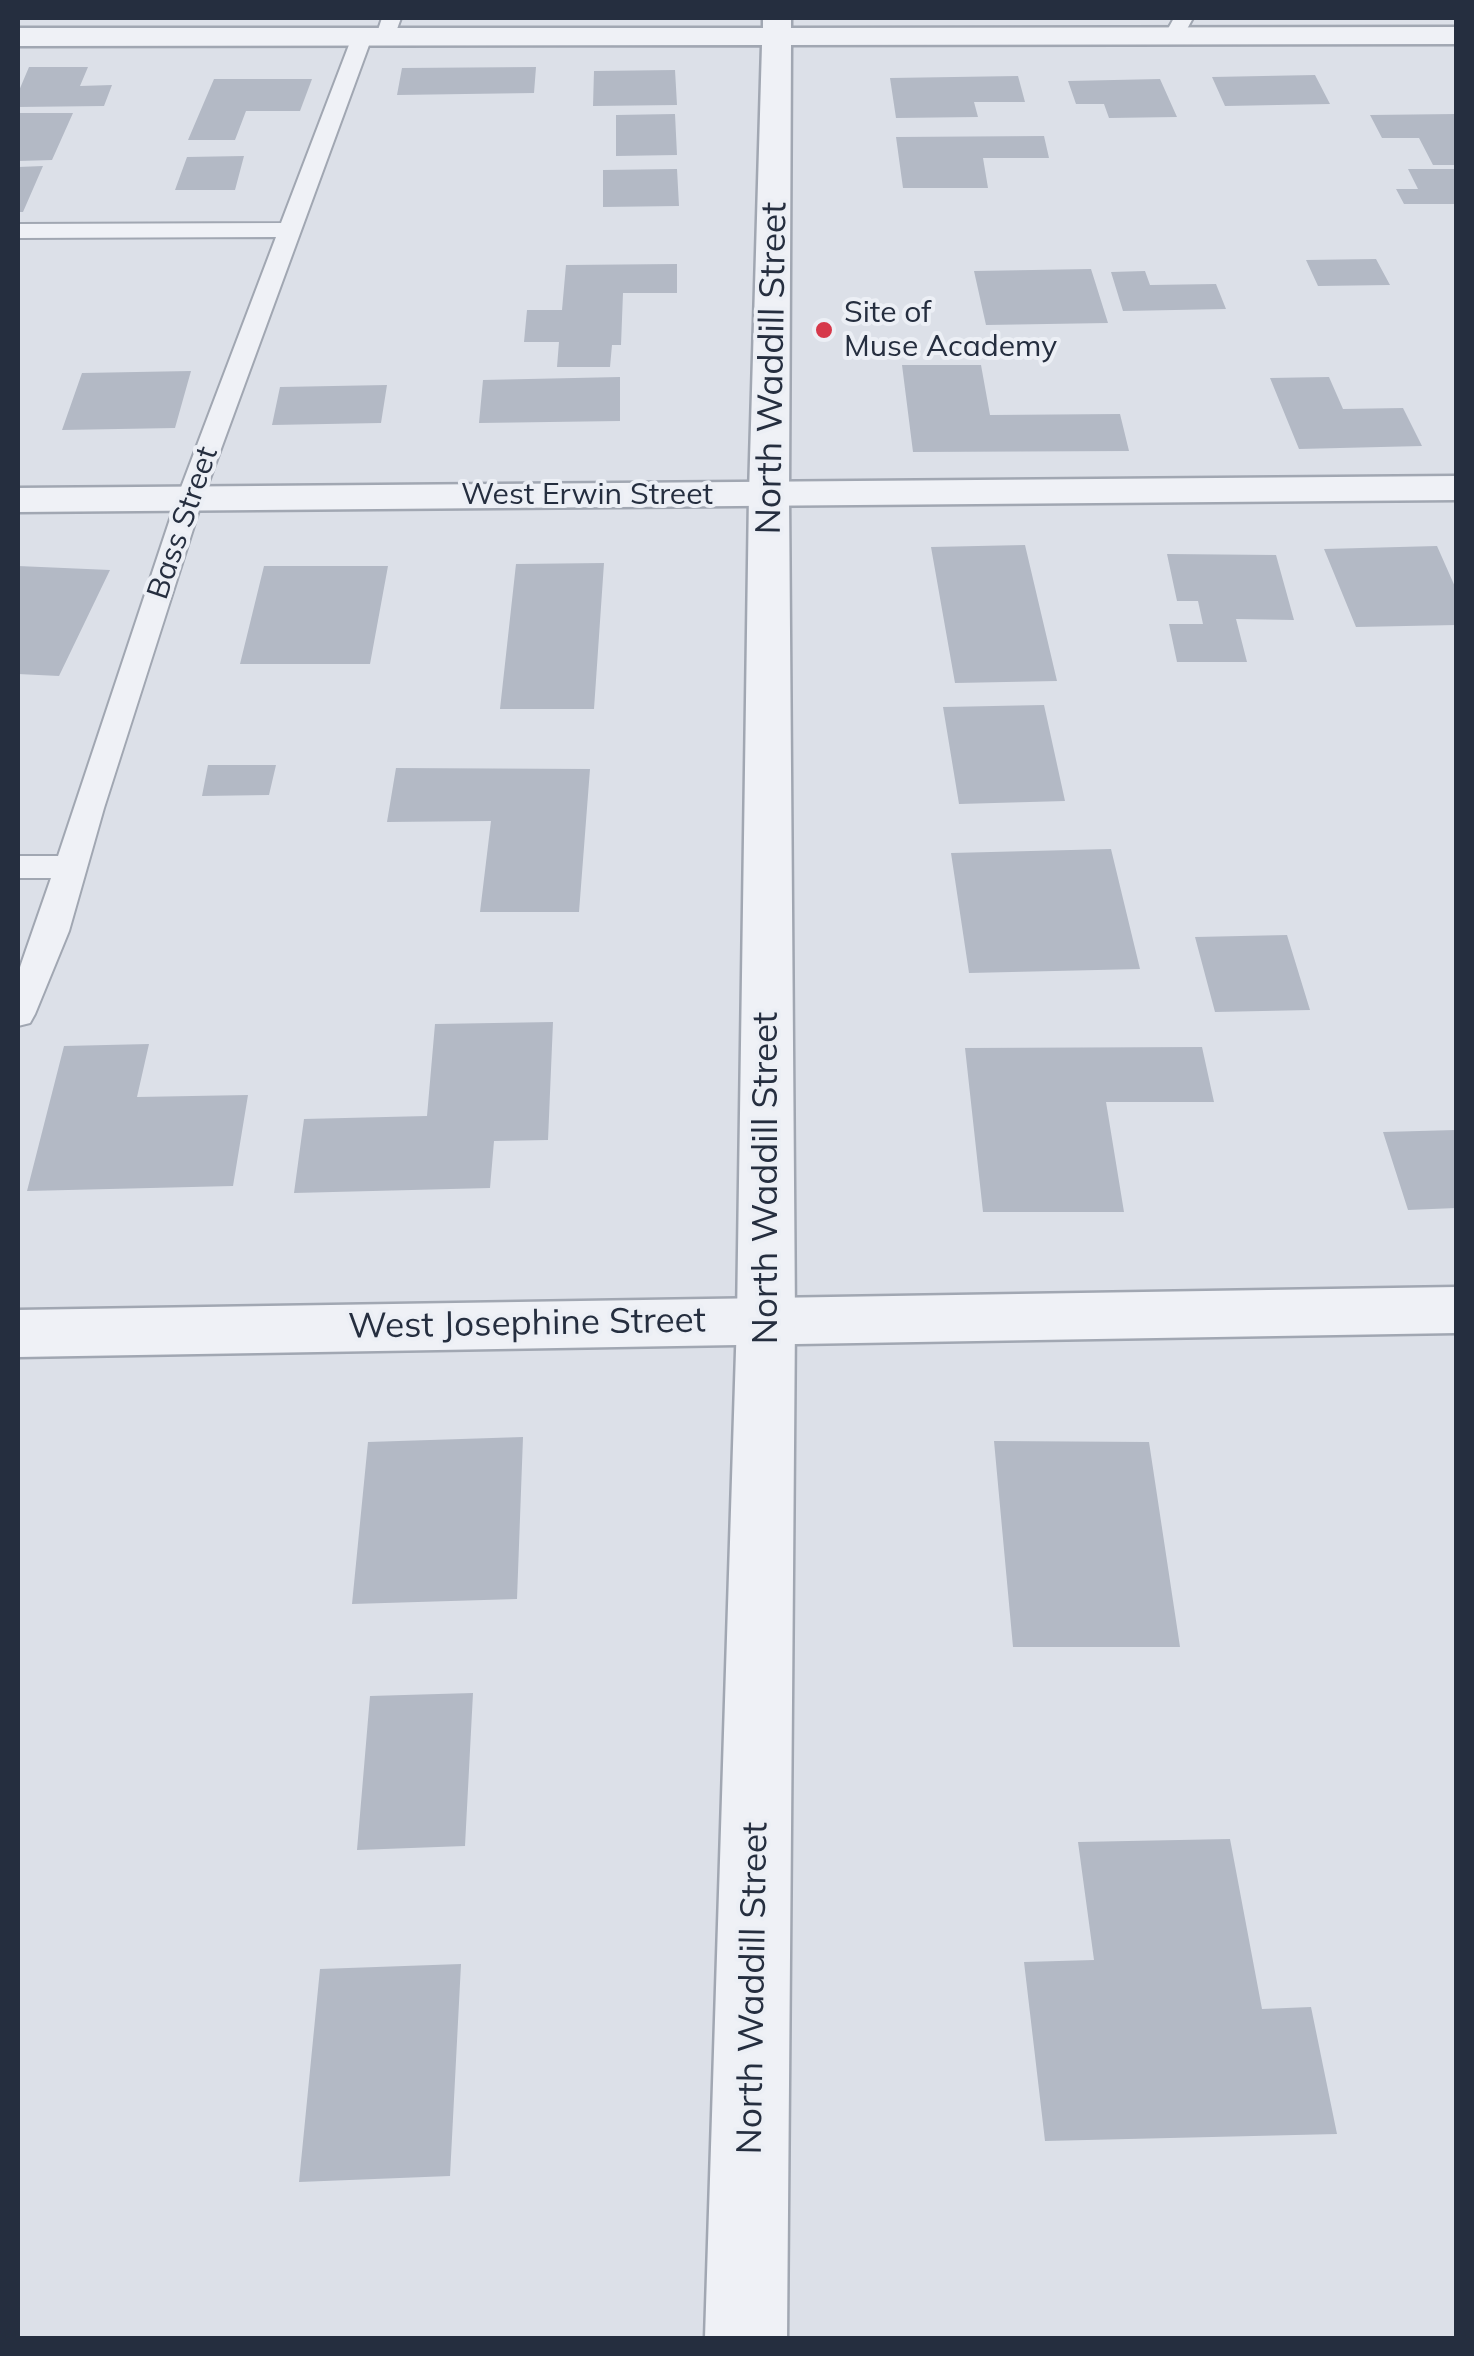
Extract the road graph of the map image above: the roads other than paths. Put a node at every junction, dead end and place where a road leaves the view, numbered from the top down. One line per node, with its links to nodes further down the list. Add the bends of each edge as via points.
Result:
1 (776, 27): 2 (street); 3 (street); 9 (street, North Waddill Street)
2 (1178, 27): 4 (street)
3 (379, 30): 5 (street); 7 (lane, Bass Street)
4 (1456, 36)
5 (18, 37)
6 (18, 230): 7 (lane)
7 (290, 230): 10 (lane, Bass Street)
8 (1456, 488): 9 (street, West Erwin Street)
9 (770, 494): 10 (street, West Erwin Street); 16 (street, North Waddill Street)
10 (190, 498): 11 (street, West Erwin Street); 12 (lane, Bass Street)
11 (18, 500)
12 (71, 866): 13 (lane); 14 (lane, Bass Street)
13 (18, 867)
14 (18, 1014)
15 (1456, 1310): 16 (street, West Josephine Street)
16 (766, 1319): 17 (street, West Josephine Street); 18 (street, North Waddill Street)
17 (18, 1334)
18 (746, 2338)

